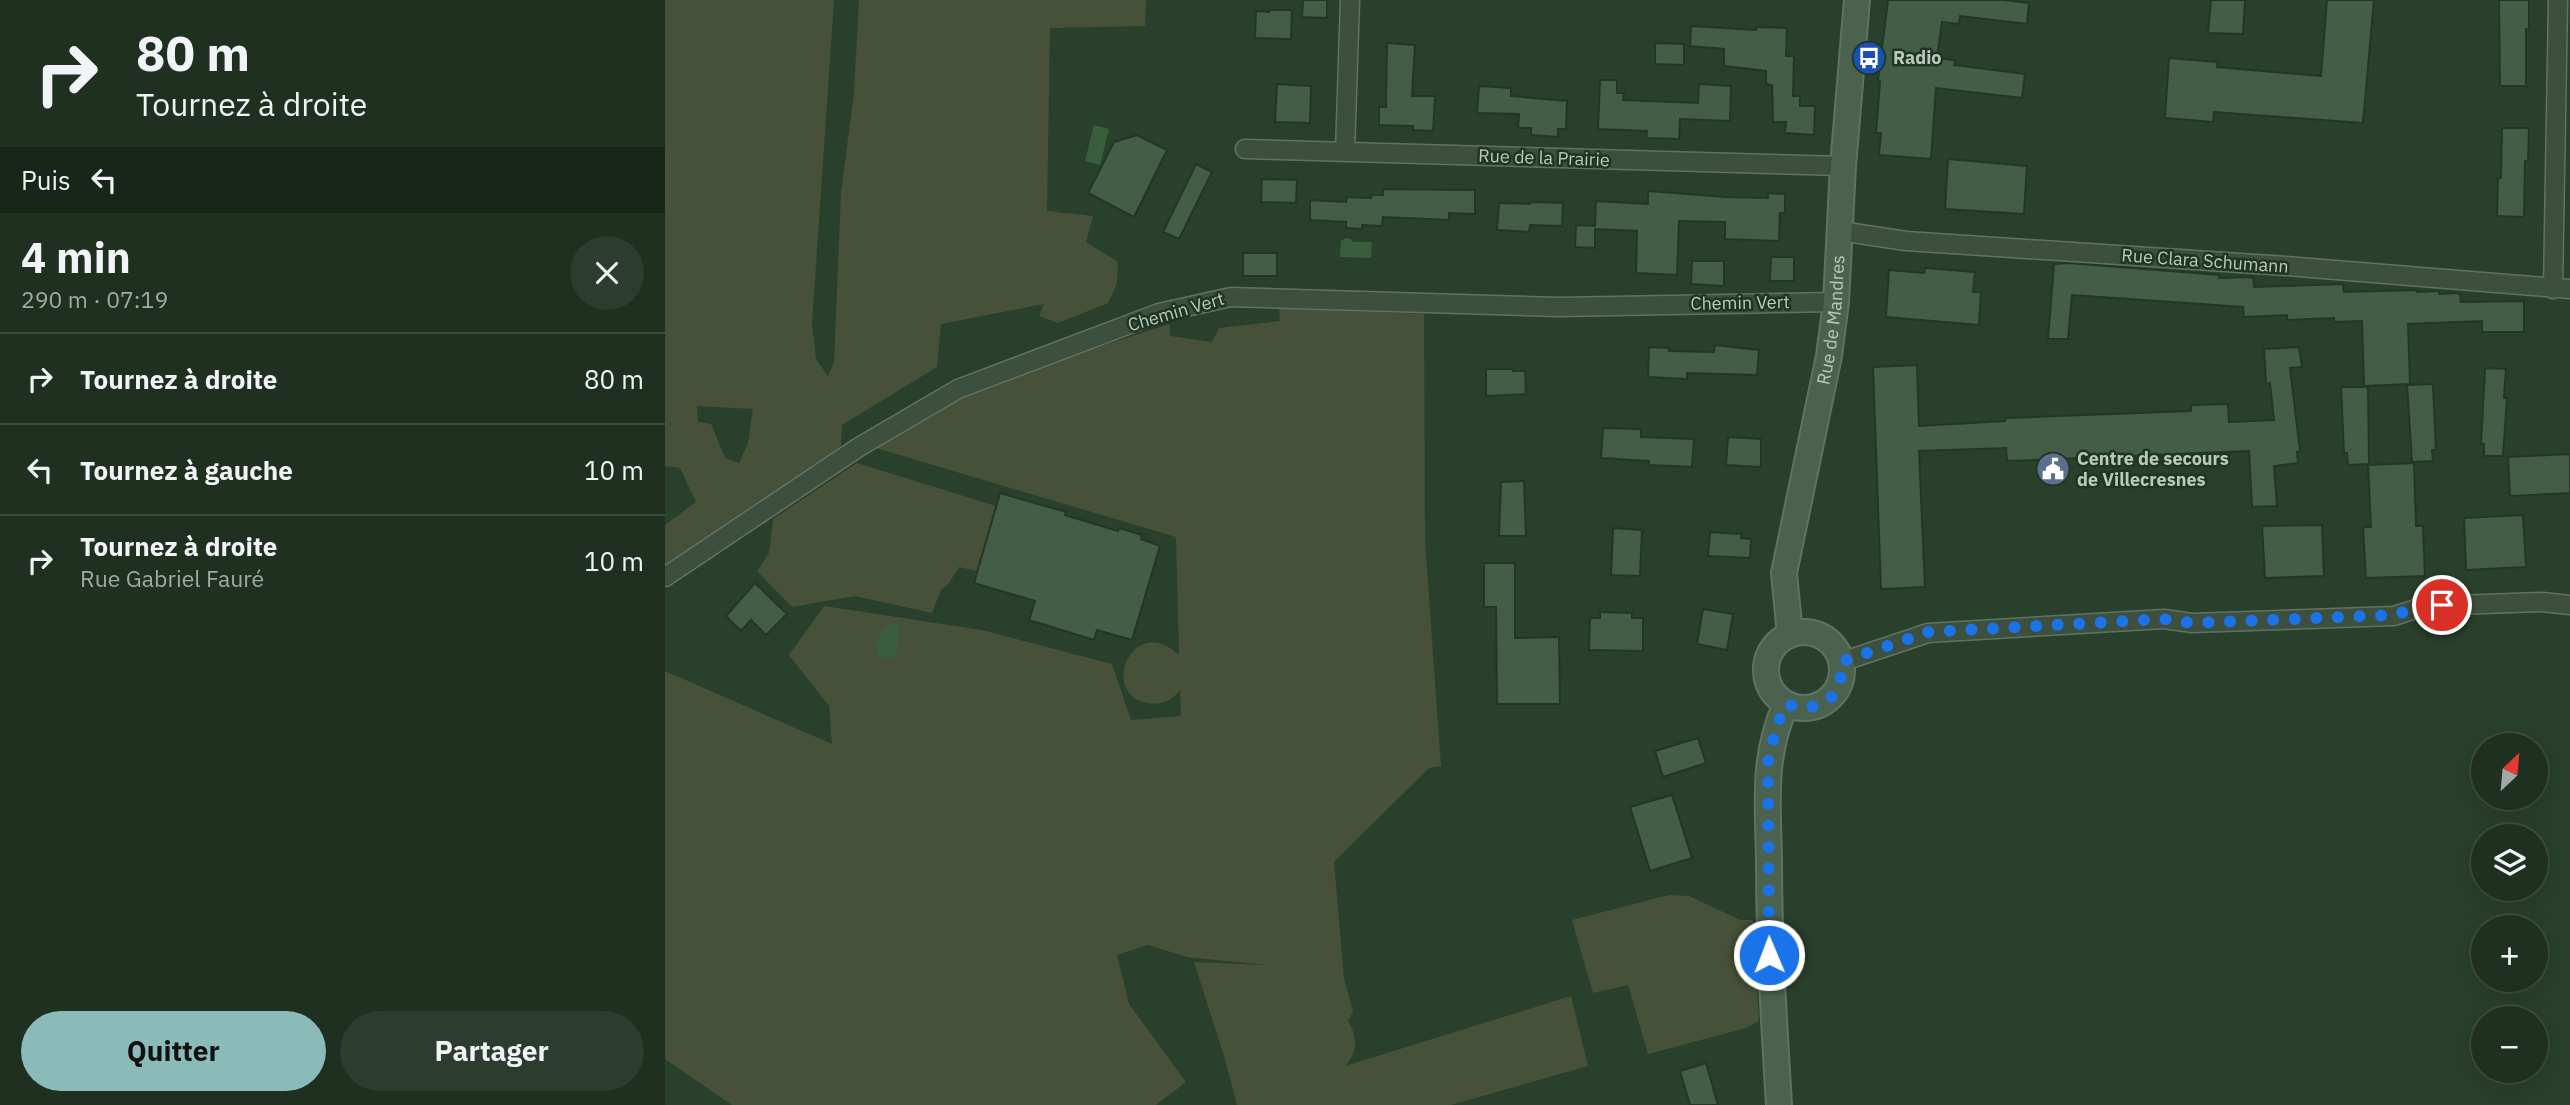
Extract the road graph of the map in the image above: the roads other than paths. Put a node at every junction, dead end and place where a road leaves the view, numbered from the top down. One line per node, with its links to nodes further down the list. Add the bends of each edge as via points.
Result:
1 (1350, 0): 6 (street)
2 (1857, 0): 7 (street, Rue de Mandres)
3 (2557, 0): 4 (street)
4 (2563, 95): 9 (street)
5 (1245, 149): 6 (street, Rue de la Prairie)
6 (1345, 152): 7 (street, Rue de la Prairie)
7 (1843, 166): 8 (street, Rue de Mandres)
8 (1840, 231): 9 (street, Rue Clara Schumann, via 1906,241); 10 (street, Rue de Mandres)
9 (2562, 289)
10 (1836, 302): 11 (street, Chemin Vert, via 1559,307 1231,296 1159,313 958,389 859,447); 13 (street, Rue de Mandres, via 1784,573)
11 (665, 577)
12 (2570, 605): 14 (street, via 2542,601 2425,606 2394,615 2192,623 2164,619 1928,632)
13 (1790, 635): 14 (street, via 1822,637); 15 (street, via 1773,648 1766,668 1771,690)
14 (1841, 662): 15 (street, via 1840,683 1828,701 1808,709)
15 (1786, 704): 16 (street, via 1768,762 1769,955)
16 (1779, 1105)

